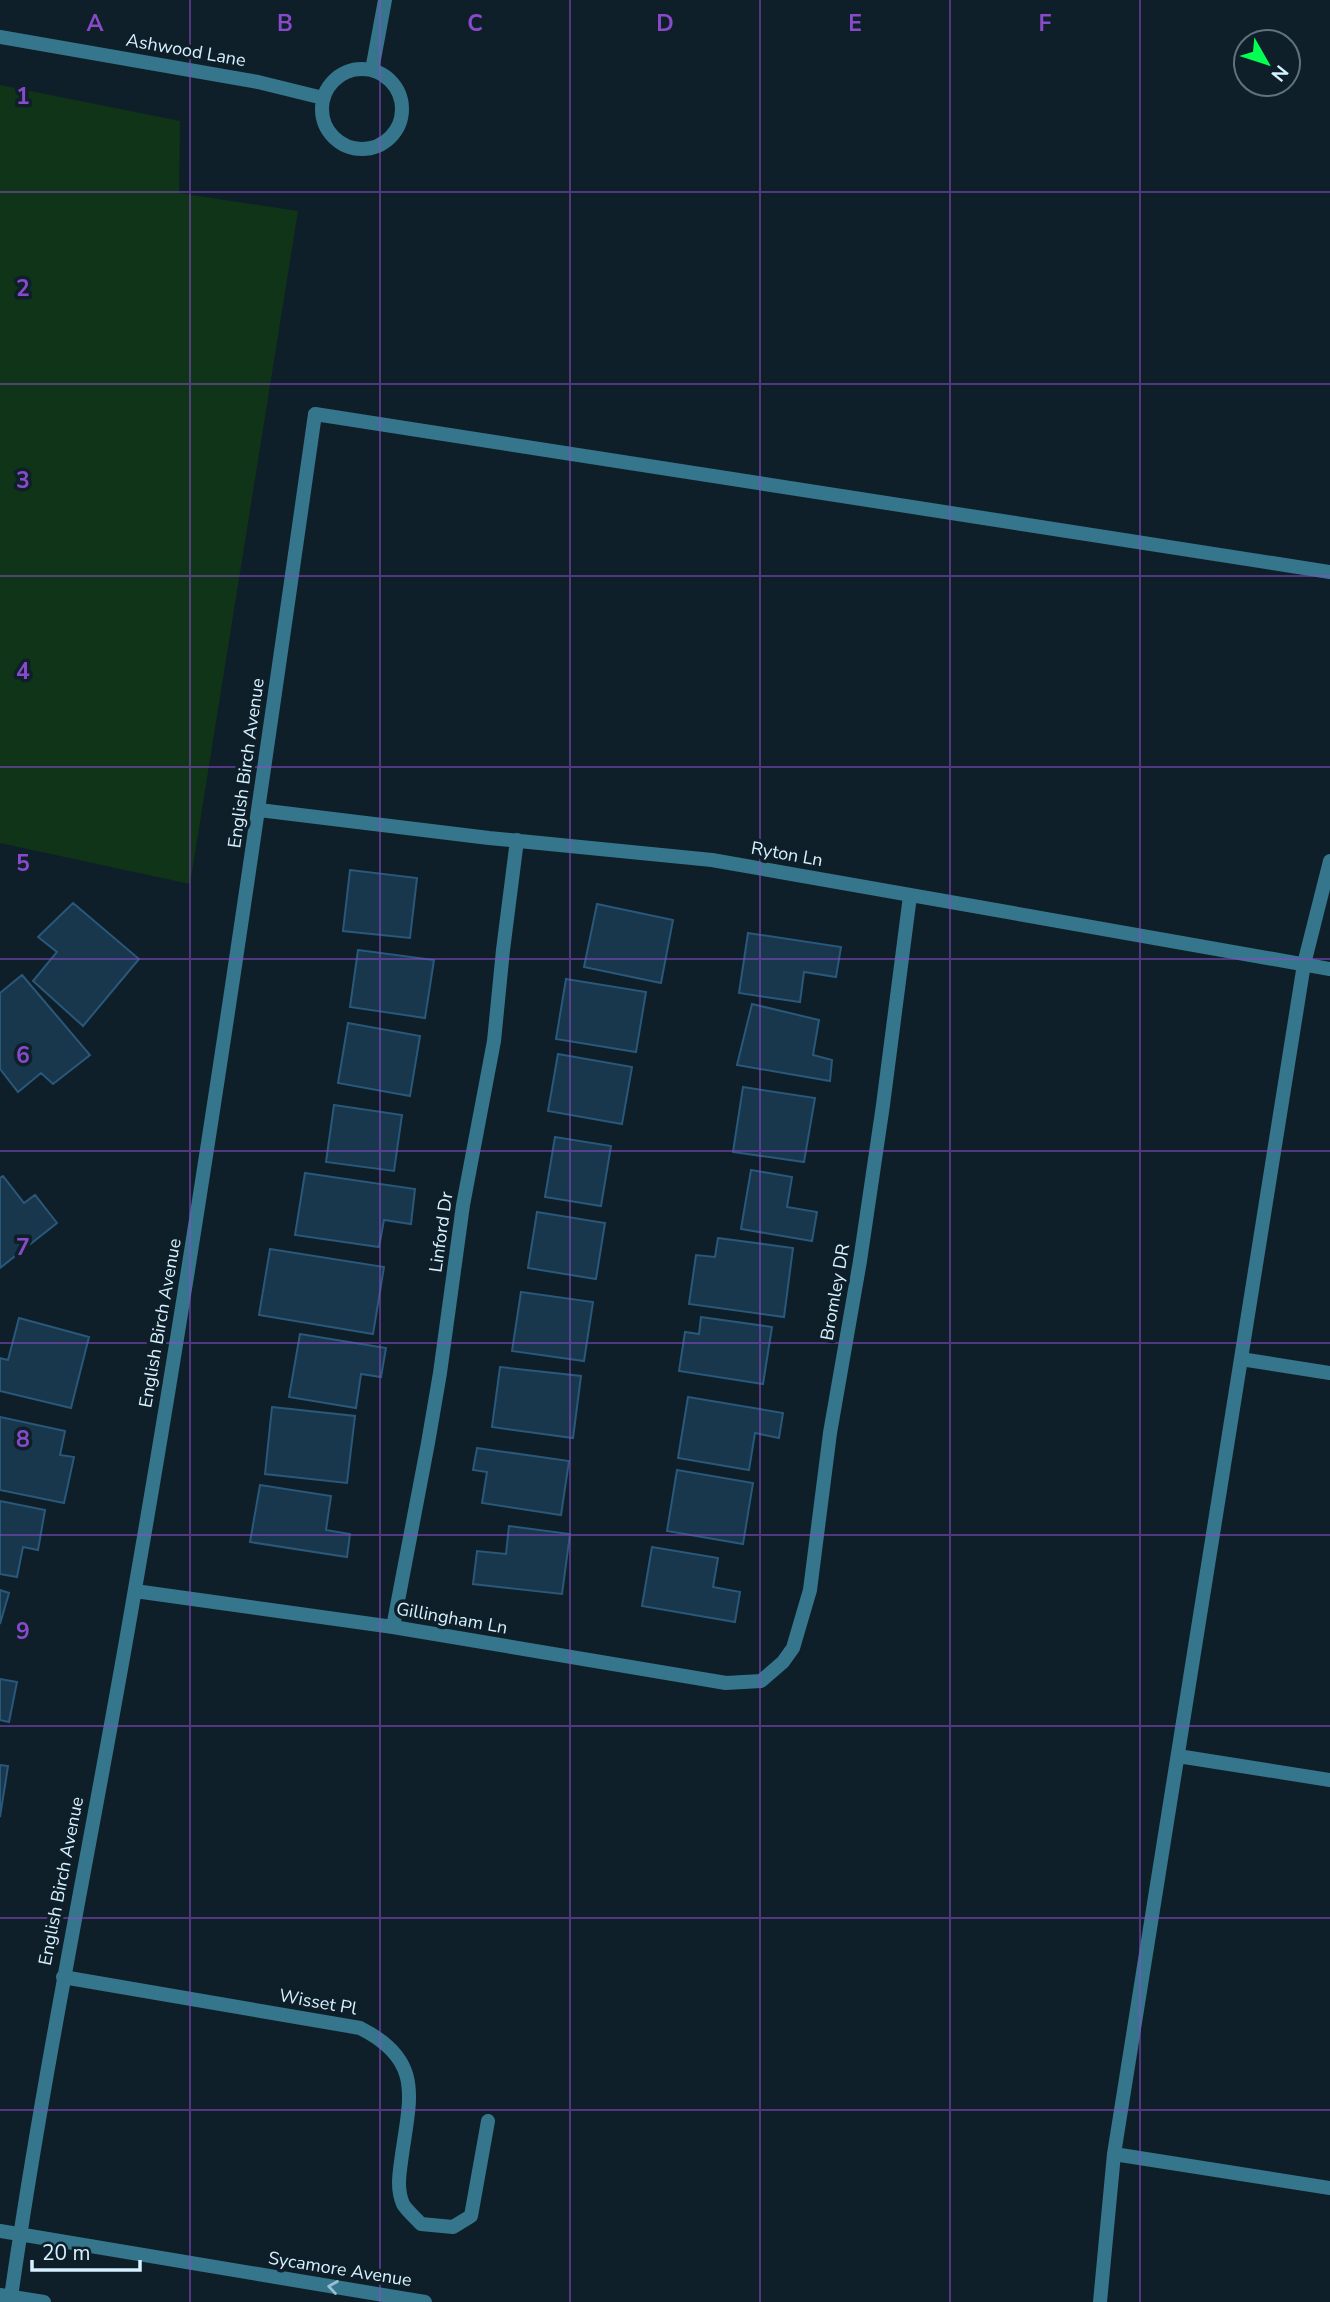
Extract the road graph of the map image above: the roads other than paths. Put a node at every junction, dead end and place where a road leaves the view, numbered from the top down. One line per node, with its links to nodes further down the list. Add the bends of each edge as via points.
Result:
1 (385, 0): 3 (street)
2 (0, 37): 4 (street, Ashwood Lane, via 258,82)
3 (372, 70): 4 (street, via 360,69 337,78); 4 (street, via 393,83 403,106 397,130 379,147 353,149 331,136 322,112)
4 (323, 99)
5 (1330, 572): 6 (street, English Birch Avenue, via 315,414)
6 (259, 810): 7 (street, Ryton Ln); 14 (street, English Birch Avenue, via 192,1255)
7 (517, 841): 9 (street, Ryton Ln, via 712,860); 15 (street, Linford Dr, via 494,1041)
8 (1330, 861): 10 (street)
9 (910, 896): 10 (street, Ryton Ln); 16 (street, Bromley DR, via 810,1590 793,1648)
10 (1304, 964): 11 (street, Ryton Ln); 12 (street)
11 (1330, 969)
12 (1241, 1359): 13 (street); 17 (street)
13 (1330, 1373)
14 (135, 1591): 15 (street, Gillingham Ln); 19 (street, English Birch Avenue)
15 (393, 1627): 16 (street, Gillingham Ln, via 726,1683)
16 (761, 1681)
17 (1178, 1756): 18 (street); 21 (street)
18 (1330, 1780)
19 (63, 1977): 20 (street, Wisset Pl, via 360,2028 382,2039 401,2058 410,2089 398,2183 404,2206 421,2224 453,2227 471,2216); 24 (street, English Birch Avenue)
20 (488, 2121)
21 (1114, 2154): 22 (street); 28 (street)
22 (1330, 2188)
23 (0, 2231): 24 (street, Sycamore Avenue)
24 (20, 2234): 25 (street, English Birch Avenue); 27 (street, Sycamore Avenue, one-way to 24)
25 (5, 2296): 26 (street)
26 (44, 2302)
27 (425, 2302)
28 (1100, 2302)

